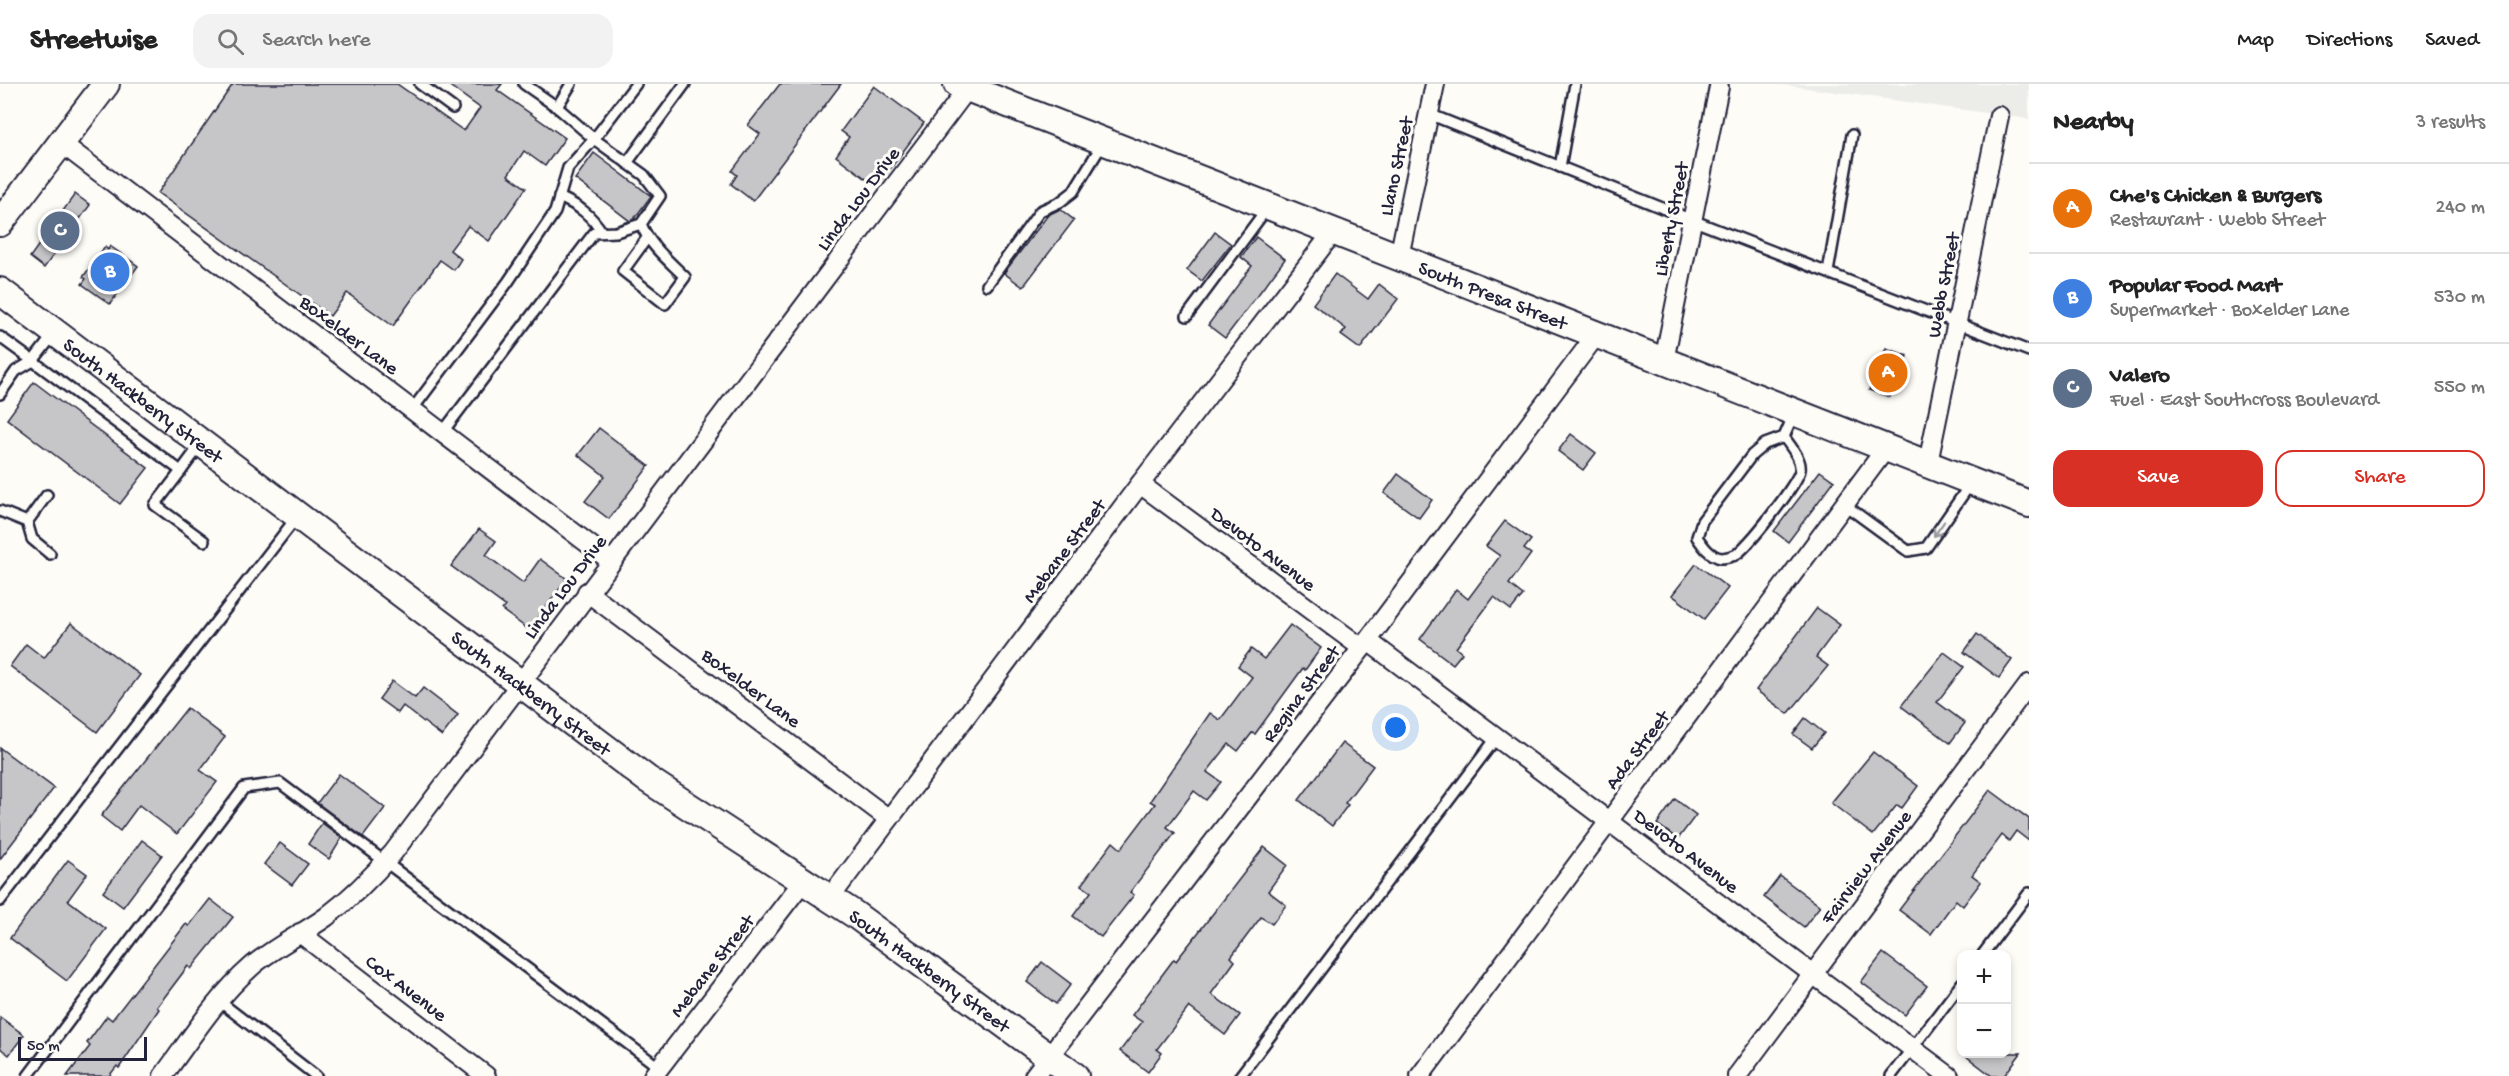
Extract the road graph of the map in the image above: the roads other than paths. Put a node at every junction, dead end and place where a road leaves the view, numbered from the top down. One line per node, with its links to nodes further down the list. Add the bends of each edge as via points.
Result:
1 (105, 84): 18 (main road)
2 (420, 84): 12 (lane)
3 (524, 84): 11 (lane)
4 (571, 84): 11 (lane)
5 (636, 84): 16 (lane)
6 (685, 84): 19 (lane)
7 (1436, 84): 13 (street, Llano Street)
8 (1575, 84): 20 (lane)
9 (963, 86): 17 (main road, South Presa Street); 60 (street, Linda Lou Drive)
10 (1719, 87): 23 (street, Liberty Street)
11 (557, 107): 16 (lane)
12 (453, 108)
13 (1429, 114): 20 (lane); 29 (street, Llano Street)
14 (1999, 116): 34 (street, Webb Street)
15 (1852, 135): 30 (lane)
16 (594, 139): 19 (lane); 21 (lane, via 568,168)
17 (1104, 141): 22 (main road, South Presa Street); 31 (lane, via 1073,192 1040,211)
18 (60, 143): 24 (main road); 42 (street, Boxelder Lane)
19 (627, 163): 25 (lane, via 644,175 660,196)
20 (1560, 167): 23 (lane)
21 (559, 196): 27 (lane, via 590,214); 42 (lane, via 555,212 508,282)
22 (1269, 205): 26 (main road, South Presa Street); 33 (lane)
23 (1692, 220): 30 (lane); 40 (street, Liberty Street)
24 (0, 223)
25 (641, 224): 27 (lane); 28 (lane)
26 (1334, 231): 29 (main road, South Presa Street); 51 (street, Mebane Street)
27 (602, 232): 44 (lane, via 594,233)
28 (647, 238): 28 (lane, via 685,277 665,304 623,271)
29 (1399, 257): 36 (main road, South Presa Street)
30 (1827, 272): 34 (lane)
31 (987, 285)
32 (5, 298): 35 (main road, South Hackberry Street)
33 (1187, 316)
34 (1958, 322): 38 (lane); 48 (street, Webb Street)
35 (55, 333): 39 (lane); 46 (main road, South Hackberry Street)
36 (1597, 334): 40 (main road, South Presa Street); 62 (street, Regina Street)
37 (0, 337): 39 (lane)
38 (2029, 351)
39 (33, 361): 41 (lane, via 16,372); 49 (lane)
40 (1664, 361): 43 (main road, South Presa Street)
41 (0, 394)
42 (412, 410): 44 (street, Boxelder Lane)
43 (1795, 412): 45 (lane); 47 (main road, South Presa Street)
44 (442, 433): 60 (street, Boxelder Lane)
45 (1784, 437): 45 (lane, via 1765,444 1752,455 1702,521 1697,537 1705,550 1721,558 1736,554 1796,482 1801,469)
46 (201, 443): 49 (lane); 56 (main road, South Hackberry Street)
47 (1887, 447): 48 (main road, South Presa Street); 54 (street, Ada Street)
48 (1928, 463): 50 (main road, South Presa Street)
49 (181, 471): 58 (lane, via 155,505)
50 (1972, 481): 53 (main road, South Presa Street); 54 (lane, one-way to 54, via 1926,548 1908,551)
51 (1140, 484): 62 (street, Devoto Avenue); 66 (street, Mebane Street)
52 (47, 495): 57 (lane)
53 (2029, 504)
54 (1845, 505): 67 (street, Ada Street)
55 (0, 511): 57 (lane)
56 (298, 516): 63 (main road, South Hackberry Street); 72 (lane)
57 (27, 522): 59 (lane, via 32,539)
58 (204, 541)
59 (50, 554)
60 (611, 561): 61 (street, Linda Lou Drive)
61 (587, 592): 63 (street, Linda Lou Drive); 66 (street, Boxelder Lane)
62 (1365, 645): 65 (street, Devoto Avenue); 79 (street, Regina Street)
63 (519, 684): 68 (street, Linda Lou Drive); 69 (main road, South Hackberry Street, via 647,778)
64 (2029, 684): 75 (street, Fairview Avenue)
65 (1497, 737): 67 (street, Devoto Avenue); 86 (lane)
66 (889, 819): 71 (street, Mebane Street)
67 (1610, 821): 75 (street, Devoto Avenue); 87 (street, Ada Street)
68 (385, 862): 73 (street, Linda Lou Drive, via 354,895); 80 (lane); 81 (lane, via 280,783 244,788)
69 (804, 880): 71 (main road, South Hackberry Street); 80 (street, Mebane Street)
70 (2029, 893): 74 (lane)
71 (830, 898): 79 (main road, South Hackberry Street)
72 (0, 901)
73 (300, 933): 77 (street, Linda Lou Drive, via 248,969); 84 (street, Cox Avenue)
74 (1986, 950)
75 (1814, 974): 78 (street, Devoto Avenue); 88 (street, Fairview Avenue)
76 (1957, 990): 78 (lane)
77 (219, 1001): 82 (street, Linda Lou Drive); 83 (lane)
78 (1912, 1048): 89 (lane); 90 (street, Devoto Avenue)
79 (1042, 1066): 85 (main road, South Hackberry Street)
80 (657, 1072)
81 (28, 1076)
82 (163, 1076)
83 (316, 1076)
84 (486, 1076)
85 (1075, 1076)
86 (1240, 1076)
87 (1420, 1076)
88 (1737, 1076)
89 (1891, 1076)
90 (1949, 1076)

